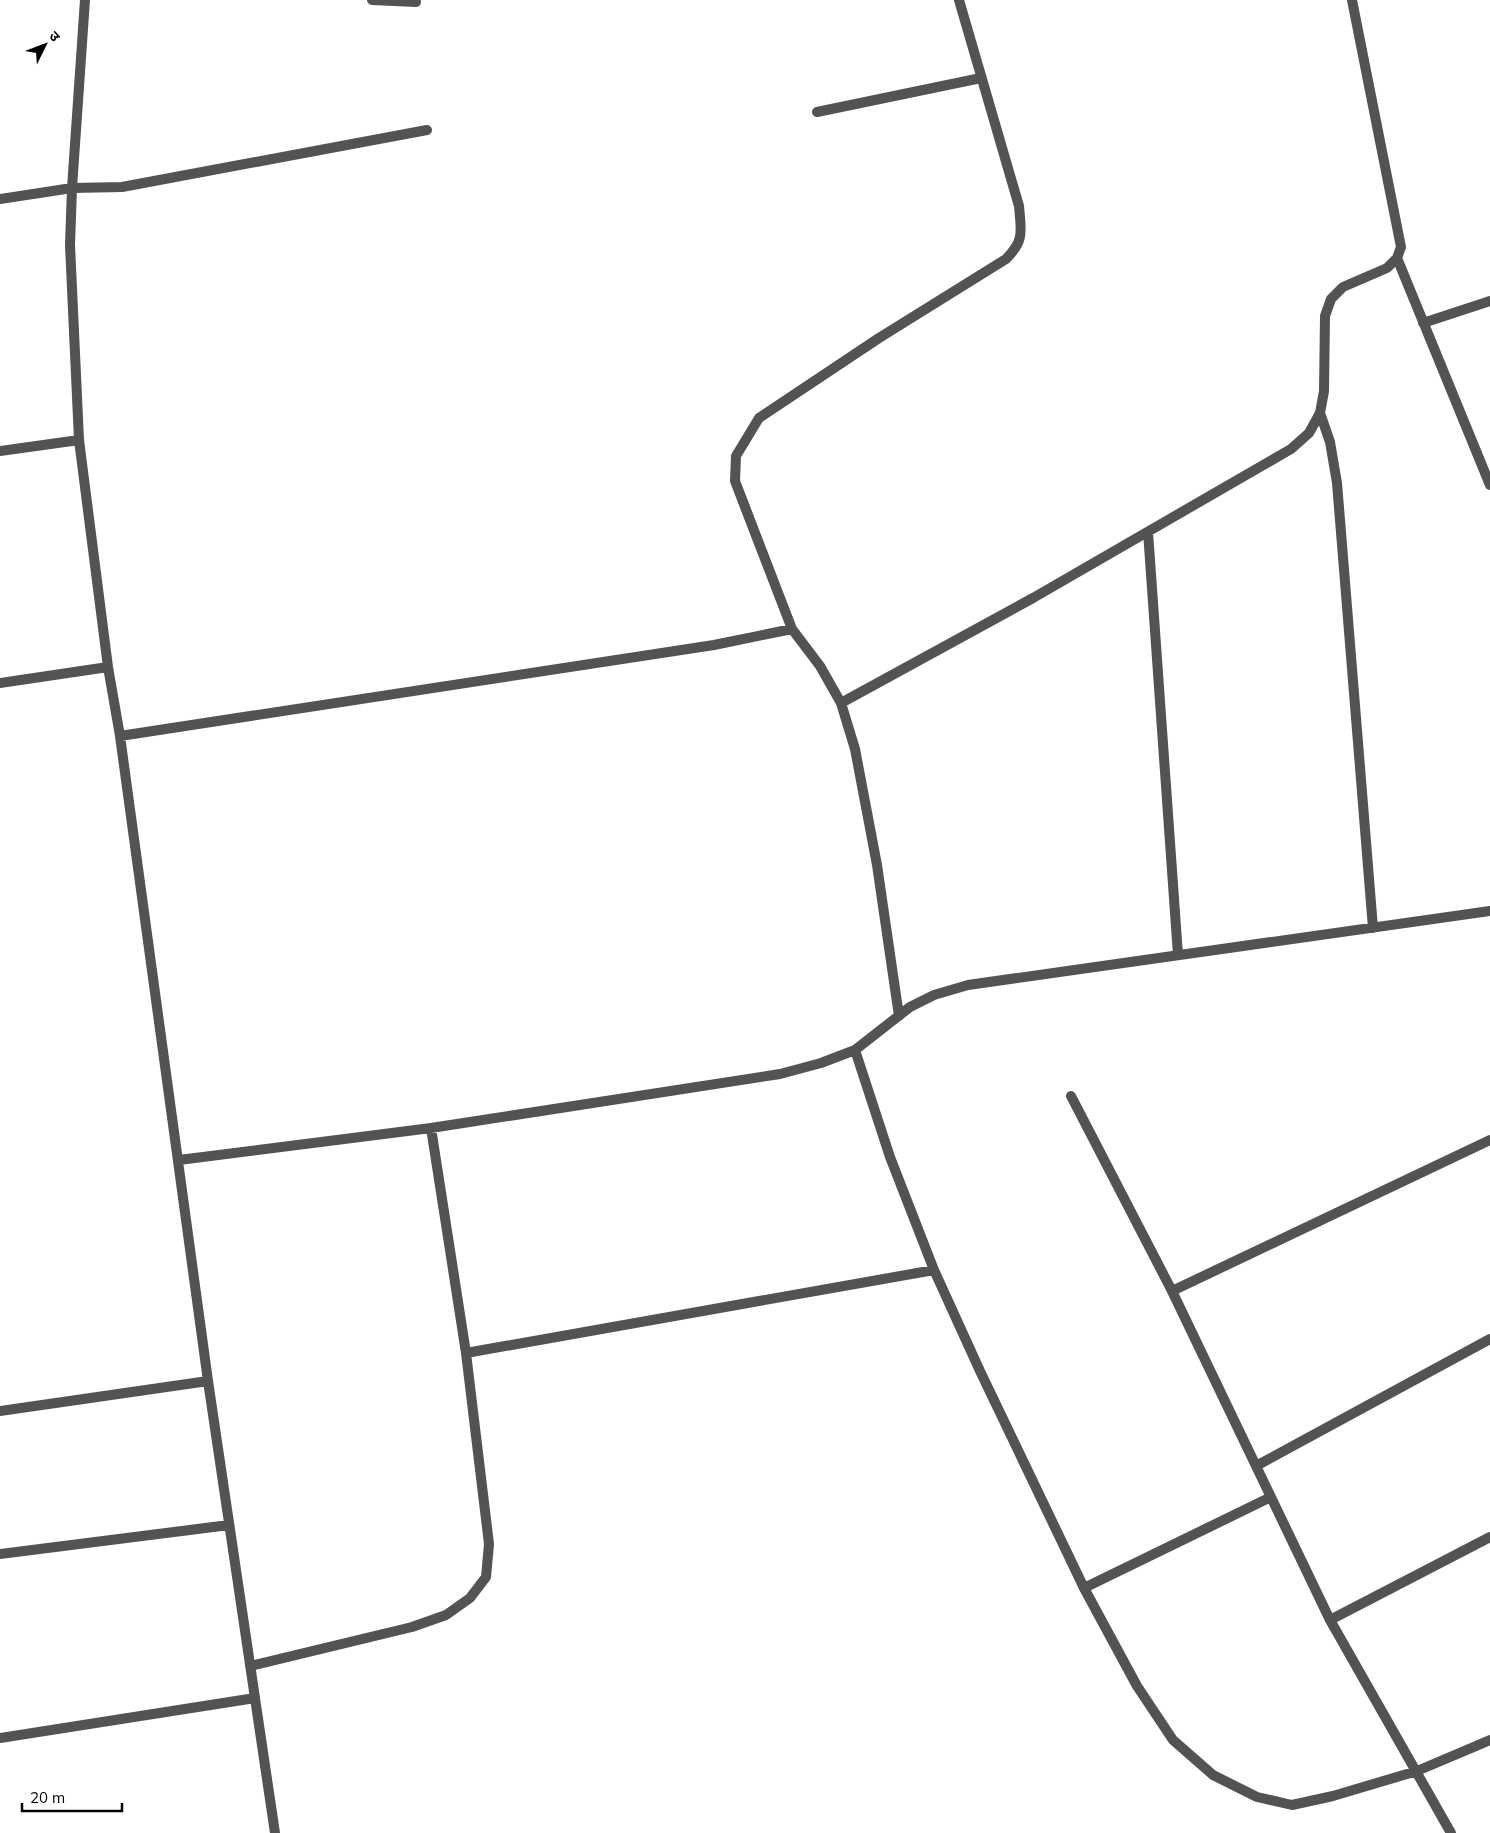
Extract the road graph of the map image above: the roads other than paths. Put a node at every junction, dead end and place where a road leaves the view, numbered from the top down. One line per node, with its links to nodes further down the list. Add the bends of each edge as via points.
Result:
1 (85, 0): 9 (street)
2 (372, 0): 5 (street)
3 (958, 0): 6 (street)
4 (1352, 0): 11 (street, via 1397,222 1401,247)
5 (416, 2)
6 (981, 78): 7 (street); 19 (street, via 1019,206 1022,233 1017,248 1006,259 879,338 760,418 736,456 735,481)
7 (817, 112)
8 (427, 130): 9 (street, via 122,187)
9 (72, 188): 10 (street); 15 (street, via 70,245)
10 (0, 199)
11 (1398, 258): 13 (street); 14 (street, via 1387,268 1342,286 1331,299 1325,316 1324,391)
12 (1490, 301): 13 (street)
13 (1423, 323): 17 (street)
14 (1320, 413): 18 (street, via 1309,433 1290,449); 25 (street, via 1338,483)
15 (79, 440): 16 (street); 20 (street)
16 (0, 451)
17 (1490, 485)
18 (1148, 532): 22 (street); 26 (street)
19 (792, 629): 22 (street, via 820,666); 23 (street, via 714,645)
20 (108, 667): 21 (street); 23 (street)
21 (0, 683)
22 (841, 703): 27 (street, via 855,749 877,865)
23 (120, 736): 32 (street)
24 (1490, 911): 25 (street)
25 (1373, 928): 26 (street)
26 (1178, 955): 27 (street, via 968,985 934,995 910,1006)
27 (899, 1016): 28 (street)
28 (855, 1050): 30 (street, via 780,1074); 33 (street, via 890,1157)
29 (1072, 1096): 34 (street)
30 (431, 1128): 32 (street); 36 (street)
31 (1490, 1140): 34 (street)
32 (179, 1160): 37 (street)
33 (934, 1270): 36 (street); 44 (street)
34 (1172, 1291): 39 (street)
35 (1490, 1339): 39 (street)
36 (466, 1353): 46 (street, via 490,1544 486,1577 470,1598 446,1615 412,1627)
37 (208, 1381): 38 (street); 41 (street)
38 (0, 1411)
39 (1256, 1466): 40 (street)
40 (1272, 1497): 44 (street); 45 (street)
41 (229, 1525): 43 (street); 46 (street)
42 (1490, 1537): 45 (street)
43 (0, 1554)
44 (1084, 1588): 50 (street, via 1137,1686 1173,1740 1213,1775 1257,1797 1292,1804 1333,1796)
45 (1330, 1620): 50 (street)
46 (250, 1666): 47 (street)
47 (255, 1698): 48 (street); 51 (street)
48 (0, 1738)
49 (1490, 1740): 50 (street)
50 (1417, 1771): 52 (street)
51 (275, 1833)
52 (1451, 1833)

